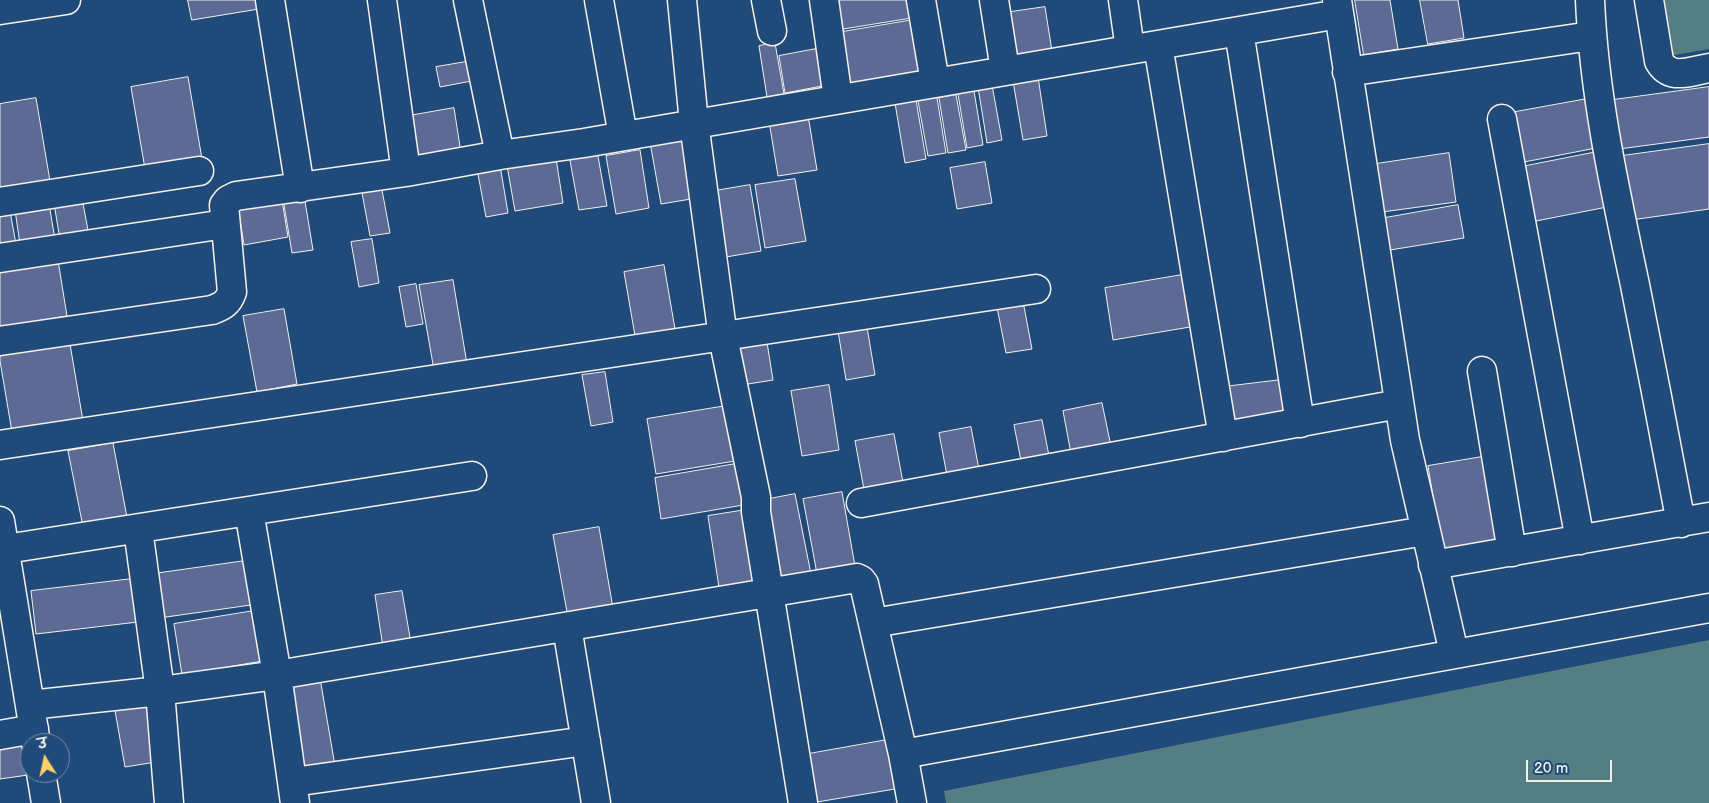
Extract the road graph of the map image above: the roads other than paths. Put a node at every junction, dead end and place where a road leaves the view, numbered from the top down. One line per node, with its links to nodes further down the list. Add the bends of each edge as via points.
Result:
1 (66, 0): 15 (street)
2 (270, 0): 32 (street)
3 (382, 0): 31 (street)
4 (468, 0): 29 (street)
5 (599, 0): 28 (street)
6 (682, 0): 27 (street)
7 (766, 0): 16 (street)
8 (824, 0): 25 (street)
9 (921, 0): 24 (street)
10 (994, 0): 22 (street)
11 (1123, 0): 20 (street)
12 (1590, 0): 18 (street)
13 (1648, 0): 21 (street, via 1663,68 1677,74)
14 (1338, 7): 17 (street); 23 (street)
15 (0, 10)
16 (772, 31)
17 (1239, 31): 19 (street); 41 (street)
18 (1591, 36): 23 (street); 49 (street, via 1605,142)
19 (1158, 45): 20 (street); 42 (street)
20 (1130, 49): 22 (street)
21 (1709, 68)
22 (1005, 70): 24 (street)
23 (1348, 72): 40 (street)
24 (935, 82): 25 (street)
25 (838, 99): 27 (street)
26 (1502, 119): 52 (street)
27 (694, 124): 28 (street); 37 (street)
28 (623, 136): 29 (street)
29 (500, 155): 31 (street)
30 (199, 171): 33 (street)
31 (406, 172): 32 (street)
32 (300, 188): 34 (street, via 236,196 224,205)
33 (0, 202)
34 (225, 224): 35 (street); 38 (street, via 232,292 222,306)
35 (0, 258)
36 (1036, 289): 37 (street)
37 (723, 336): 43 (street); 56 (street, via 756,497)
38 (0, 341)
39 (1482, 371): 54 (street)
40 (1399, 404): 41 (street); 51 (street)
41 (1300, 423): 42 (street)
42 (1223, 437): 45 (street)
43 (0, 445)
44 (472, 476): 46 (street)
45 (861, 503)
46 (250, 511): 50 (street); 61 (street)
47 (1709, 517): 49 (street)
48 (0, 521): 53 (street)
49 (1681, 523): 52 (street)
50 (138, 529): 53 (street); 62 (street)
51 (1426, 531): 55 (street); 58 (street)
52 (1580, 540): 54 (street)
53 (2, 550): 63 (street)
54 (1512, 552): 55 (street)
55 (1433, 565): 60 (street)
56 (770, 592): 58 (street, via 857,578 864,584); 59 (street); 72 (street)
57 (1709, 608): 60 (street)
58 (873, 623): 66 (street)
59 (567, 627): 61 (street); 65 (street)
60 (1454, 653): 66 (street)
61 (277, 675): 62 (street); 68 (street)
62 (160, 691): 63 (street); 70 (street)
63 (33, 726): 64 (street)
64 (0, 735)
65 (586, 740): 68 (street); 71 (street)
66 (903, 754): 73 (street)
67 (43, 783): 69 (street)
68 (294, 792)
69 (46, 803)
70 (169, 803)
71 (596, 803)
72 (803, 803)
73 (912, 803)

